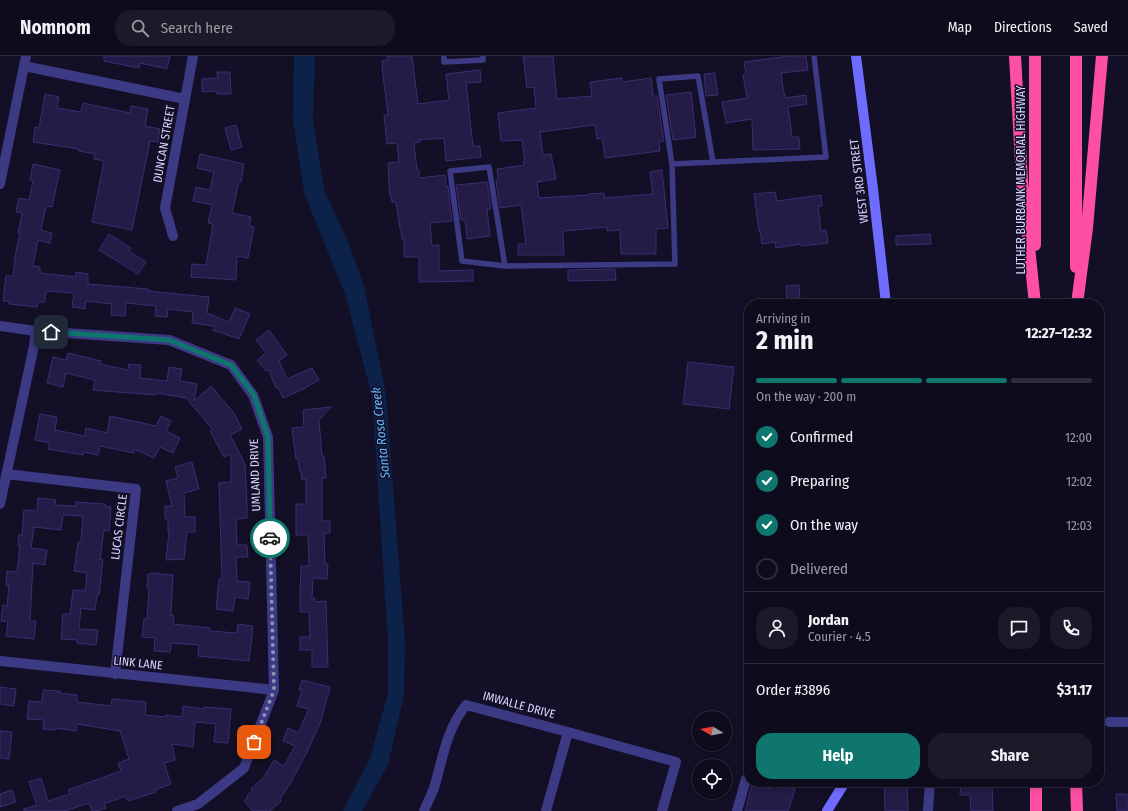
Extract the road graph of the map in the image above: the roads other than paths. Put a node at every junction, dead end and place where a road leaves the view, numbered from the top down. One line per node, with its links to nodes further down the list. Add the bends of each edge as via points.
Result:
1 (193, 56): 11 (street, DUNCAN STREET)
2 (444, 56): 3 (lane, via 444,62 483,60)
3 (483, 56)
4 (814, 56): 12 (lane, via 826,157)
5 (856, 56): 17 (main road, WEST 3RD STREET)
6 (1015, 56): 18 (highway, via 1022,180)
7 (1035, 56): 19 (highway, LUTHER BURBANK MEMORIAL HIGHWAY)
8 (1076, 56): 20 (highway)
9 (1102, 56): 21 (highway, via 1087,228)
10 (25, 61): 11 (street); 14 (street)
11 (185, 99): 15 (street, DUNCAN STREET, via 165,208)
12 (713, 162): 13 (lane); 13 (lane, via 698,76 659,79)
13 (672, 164): 16 (lane, via 675,264)
14 (0, 184)
15 (173, 236)
16 (505, 266): 16 (lane, via 489,167 450,172 462,261)
17 (885, 299)
18 (1034, 299)
19 (1035, 299)
20 (1076, 299)
21 (1077, 299)
22 (0, 326): 23 (street, UMLAND DRIVE)
23 (36, 330): 24 (street); 28 (street, UMLAND DRIVE, via 169,340 231,365 254,395 268,437)
24 (6, 474): 25 (street); 27 (street, LUCAS CIRCLE, via 136,489)
25 (0, 504)
26 (0, 661): 27 (street, LINK LANE)
27 (115, 674): 28 (street, LINK LANE)
28 (274, 690): 37 (street, UMLAND DRIVE, via 244,768 198,804)
29 (1109, 722): 30 (street)
30 (1128, 722)
31 (568, 732): 38 (street, IMWALLE DRIVE, via 466,704 458,714 446,741); 39 (street); 40 (street, IMWALLE DRIVE, via 676,762)
32 (744, 786): 41 (street)
33 (842, 787): 42 (main road)
34 (930, 787): 43 (street)
35 (1036, 787): 44 (highway)
36 (1076, 787): 45 (highway)
37 (177, 811)
38 (424, 811)
39 (546, 811)
40 (662, 811)
41 (737, 811)
42 (827, 811)
43 (928, 811)
44 (1036, 811)
45 (1076, 811)

